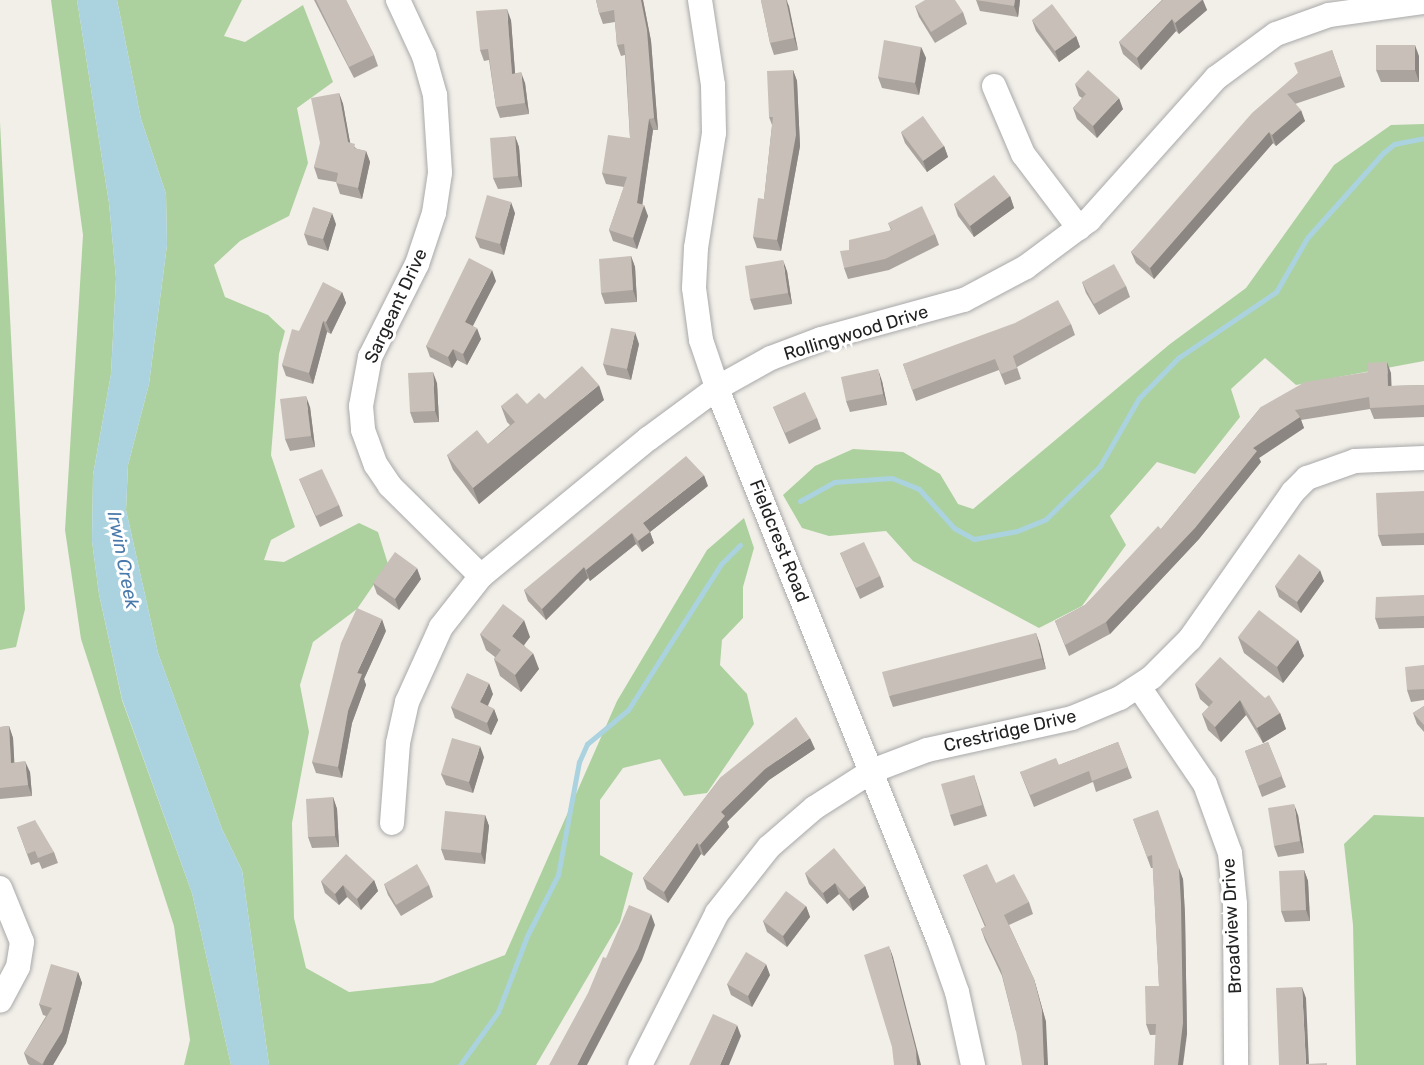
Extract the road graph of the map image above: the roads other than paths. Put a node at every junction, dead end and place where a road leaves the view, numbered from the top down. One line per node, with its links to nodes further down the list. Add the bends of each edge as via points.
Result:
1 (398, 0): 8 (street, Sargeant Drive, via 424,56 435,95 440,173 434,213 417,264 370,357 362,393 363,430 390,486)
2 (699, 0): 6 (street, Fieldcrest Road, via 713,85 714,133 694,288 701,340)
3 (1424, 2): 5 (street, Rollingwood Drive, via 1329,15 1260,44 1216,78)
4 (994, 86): 5 (street, via 1023,154)
5 (1079, 228): 6 (street, Rollingwood Drive, via 1026,267 978,294 796,348)
6 (717, 388): 8 (street, Rollingwood Drive); 10 (street, Fieldcrest Road)
7 (1424, 458): 9 (street, Crestridge Drive, via 1355,461 1307,478 1190,639)
8 (481, 576): 11 (street, Rollingwood Drive, via 441,627 414,683 398,743)
9 (1139, 687): 10 (street, Crestridge Drive, via 1072,718 927,750); 16 (street, Broadview Drive, via 1200,776 1230,853 1235,904)
10 (872, 771): 14 (street, Crestridge Drive, via 786,831 734,888); 15 (street, Fieldcrest Road, via 957,992)
11 (392, 823)
12 (0, 888): 13 (street, via 22,942 18,967)
13 (0, 1002)
14 (640, 1065)
15 (973, 1065)
16 (1236, 1065)

